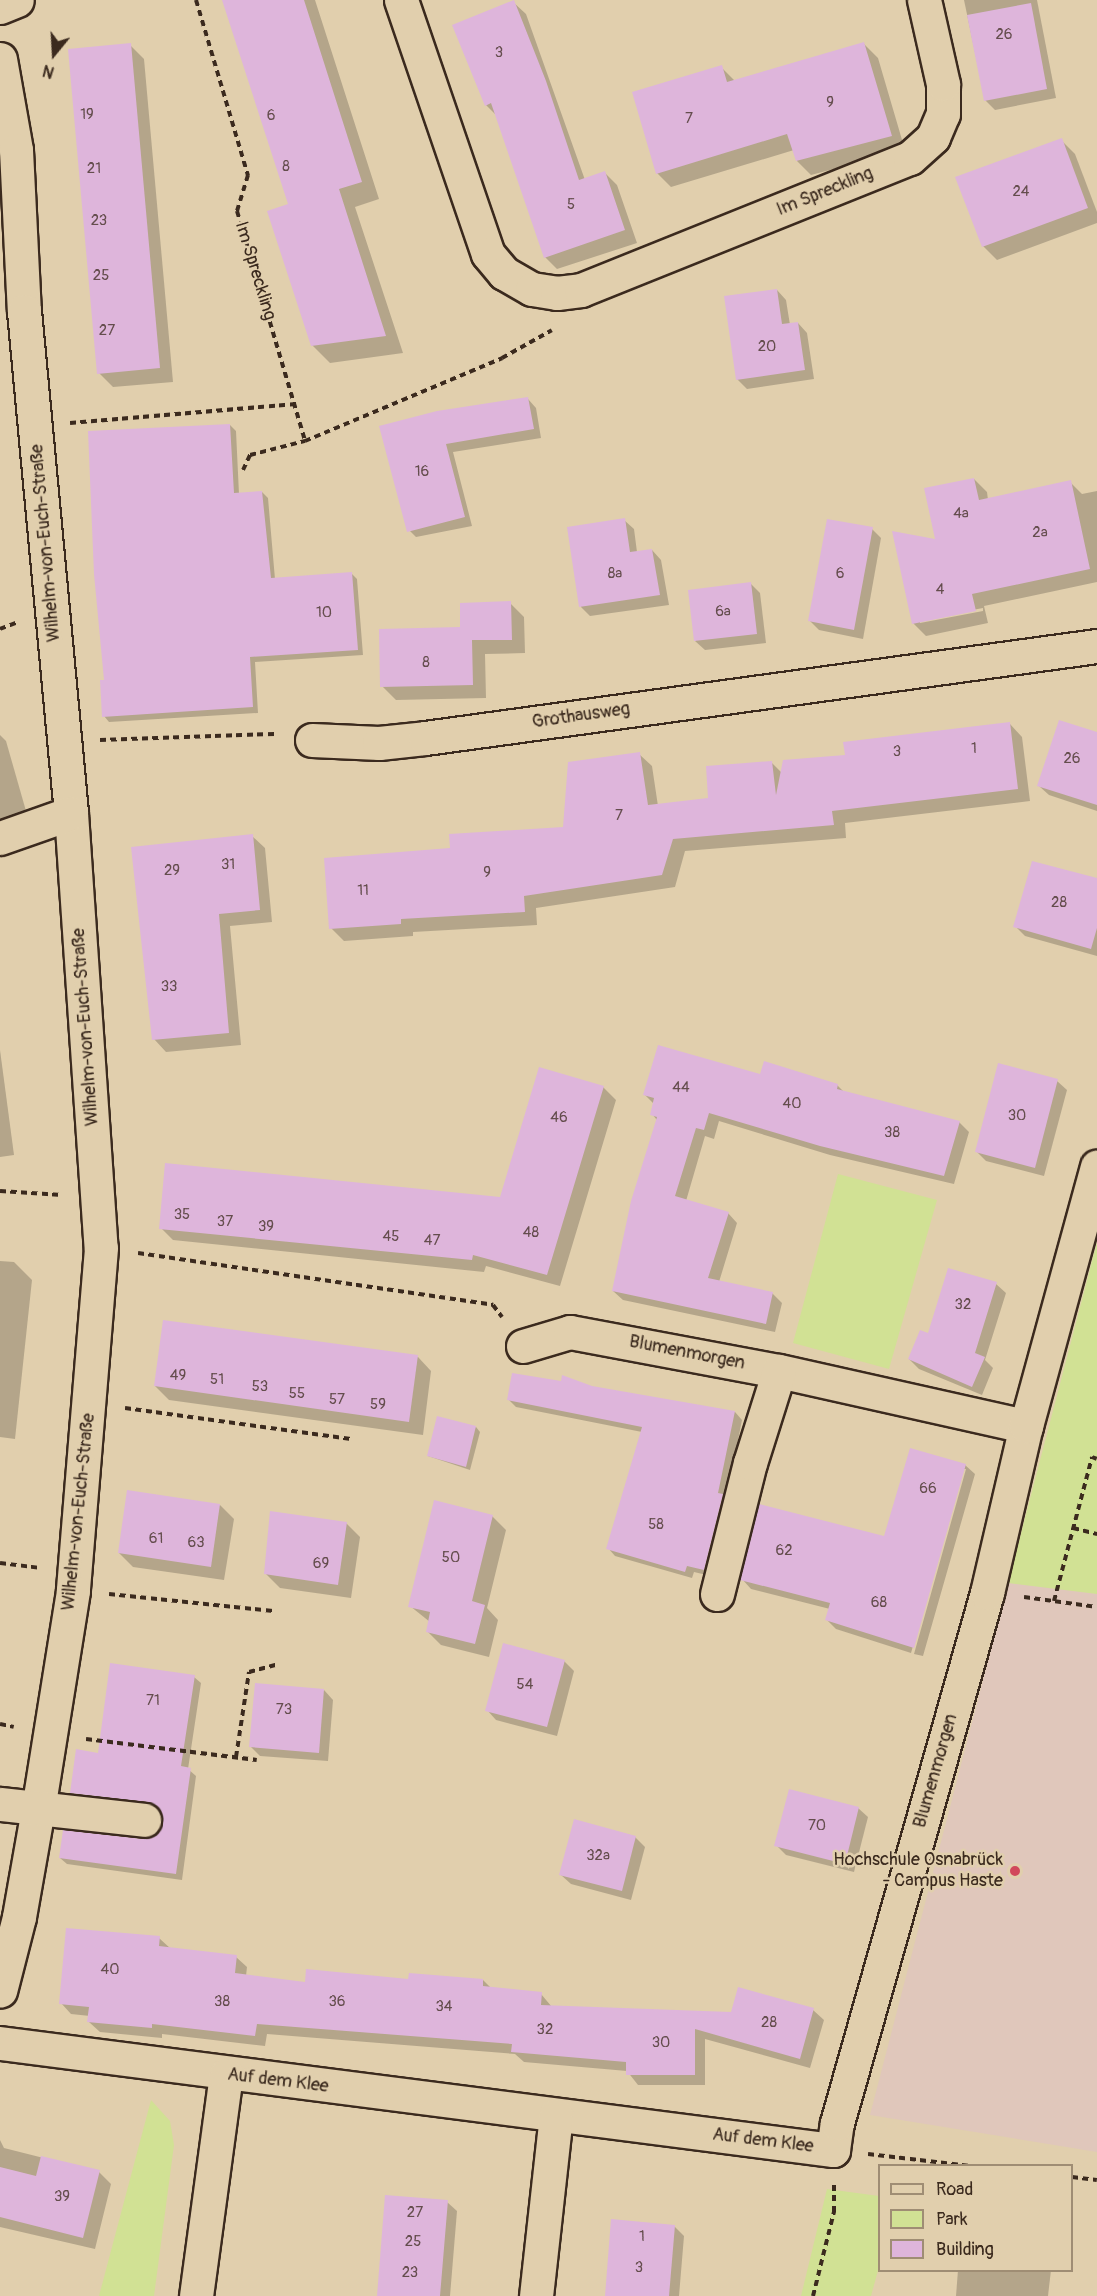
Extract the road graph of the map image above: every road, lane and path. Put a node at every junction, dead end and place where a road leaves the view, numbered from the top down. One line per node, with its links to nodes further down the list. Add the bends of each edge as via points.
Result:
1 (17, 0): 5 (street)
2 (196, 0): 9 (path, Im Spreckling, via 248,175 237,211)
3 (401, 0): 7 (street, Im Spreckling, via 488,254 504,273 532,289 556,293)
4 (924, 0): 7 (street, Im Spreckling, via 943,84 943,114 933,137 910,158)
5 (0, 7)
6 (0, 59): 8 (street, Wilhelm-von-Euch-Straße, via 16,150)
7 (581, 290): 11 (path, via 576,317 502,358)
8 (12, 316): 10 (street, Wilhelm-von-Euch-Straße)
9 (296, 404): 10 (path); 11 (path, Im Spreckling)
10 (36, 425): 15 (street, Wilhelm-von-Euch-Straße)
11 (305, 441): 12 (path, via 250,455)
12 (243, 470)
13 (1097, 646): 14 (street, Grothausweg, via 425,738 379,743)
14 (312, 740): 15 (path, via 261,732)
15 (64, 742): 16 (street, Wilhelm-von-Euch-Straße)
16 (71, 813): 17 (street); 20 (street, Wilhelm-von-Euch-Straße)
17 (0, 838)
18 (1097, 1167): 25 (street, Blumenmorgen)
19 (0, 1191): 20 (path)
20 (99, 1197): 21 (street, Wilhelm-von-Euch-Straße)
21 (101, 1248): 22 (path, via 493,1305); 24 (street, Wilhelm-von-Euch-Straße)
22 (523, 1346): 23 (street, Blumenmorgen, via 570,1332)
23 (779, 1371): 25 (street, Blumenmorgen); 32 (street, via 750,1463)
24 (91, 1404): 26 (path); 30 (street, Wilhelm-von-Euch-Straße)
25 (1026, 1426): 31 (street, Blumenmorgen)
26 (351, 1439)
27 (1097, 1459): 28 (path, via 1092,1458)
28 (1073, 1528): 29 (path); 33 (path)
29 (1097, 1534)
30 (73, 1591): 35 (path); 37 (street, Wilhelm-von-Euch-Straße)
31 (987, 1593): 33 (path); 48 (street, Blumenmorgen)
32 (717, 1594)
33 (1054, 1601): 34 (path)
34 (1097, 1607)
35 (273, 1611)
36 (278, 1664): 38 (path, via 249,1672)
37 (48, 1734): 38 (path); 41 (street, Wilhelm-von-Euch-Straße)
38 (236, 1757): 39 (path)
39 (257, 1760)
40 (0, 1804): 41 (street)
41 (38, 1809): 42 (street); 43 (street, Wilhelm-von-Euch-Straße)
42 (144, 1820)
43 (9, 1915): 44 (street, Wilhelm-von-Euch-Straße)
44 (0, 1991)
45 (0, 2043): 46 (street, Auf dem Klee)
46 (226, 2075): 47 (street, Auf dem Klee); 52 (street)
47 (556, 2115): 48 (street, Auf dem Klee); 53 (street)
48 (835, 2136): 49 (path, Auf dem Klee); 54 (path, via 834,2212)
49 (961, 2164)
50 (1073, 2177): 51 (path)
51 (1097, 2180)
52 (196, 2296)
53 (536, 2296)
54 (813, 2296)

